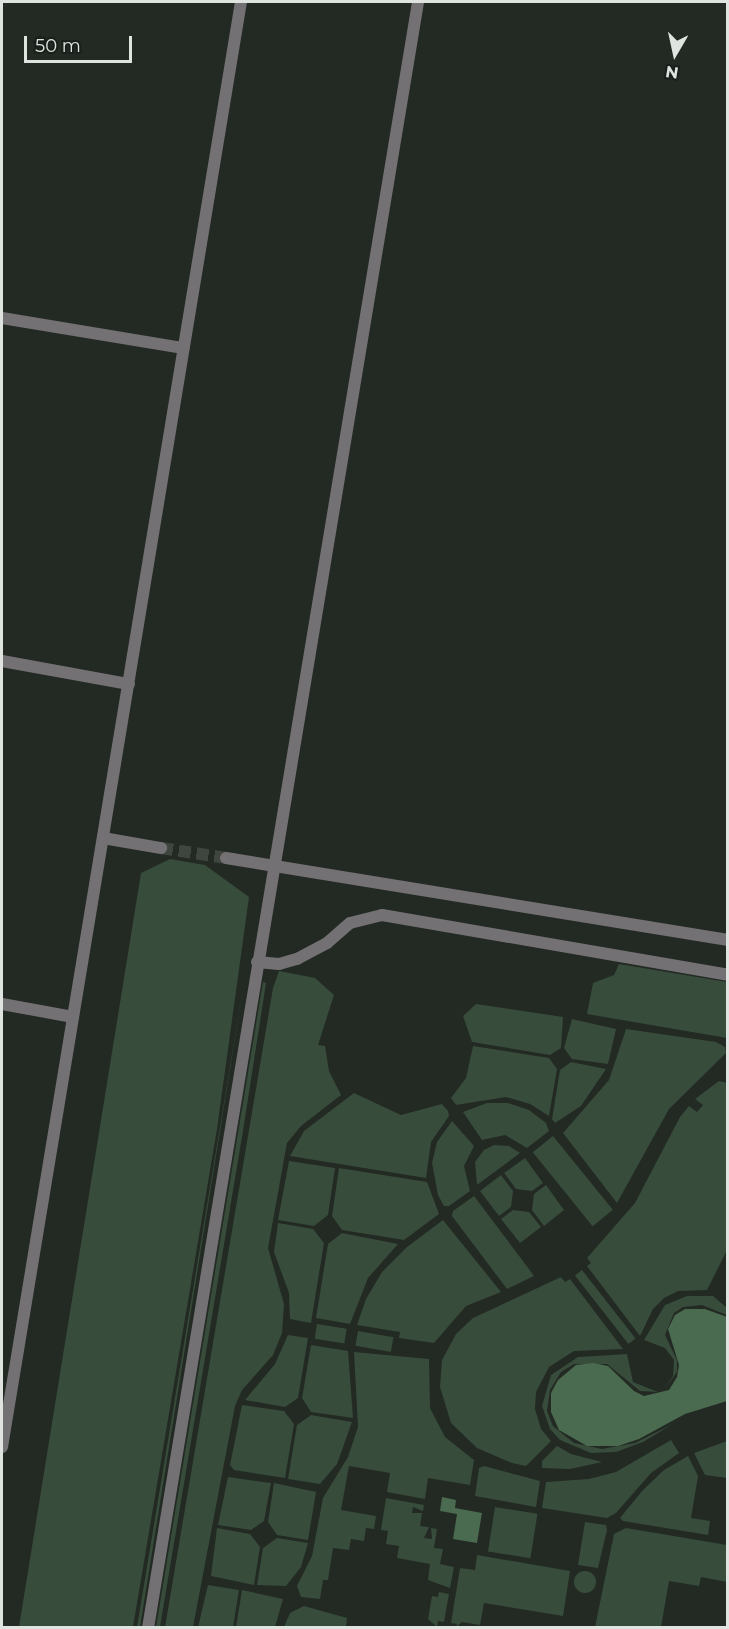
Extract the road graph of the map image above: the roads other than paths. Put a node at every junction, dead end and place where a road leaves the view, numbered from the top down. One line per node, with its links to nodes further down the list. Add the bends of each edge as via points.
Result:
1 (238, 2): 4 (street)
2 (418, 2): 10 (street)
3 (2, 318): 4 (street)
4 (184, 348): 6 (street)
5 (2, 661): 6 (street)
6 (129, 684): 7 (street)
7 (103, 838): 8 (street); 15 (street)
8 (161, 848)
9 (226, 858): 10 (street)
10 (274, 866): 11 (street); 12 (street)
11 (728, 940)
12 (257, 962): 13 (street, via 272,964 297,959 318,950 350,923 382,915); 17 (street)
13 (728, 975)
14 (2, 1004): 15 (street)
15 (73, 1017): 16 (street)
16 (2, 1447)
17 (147, 1628)

